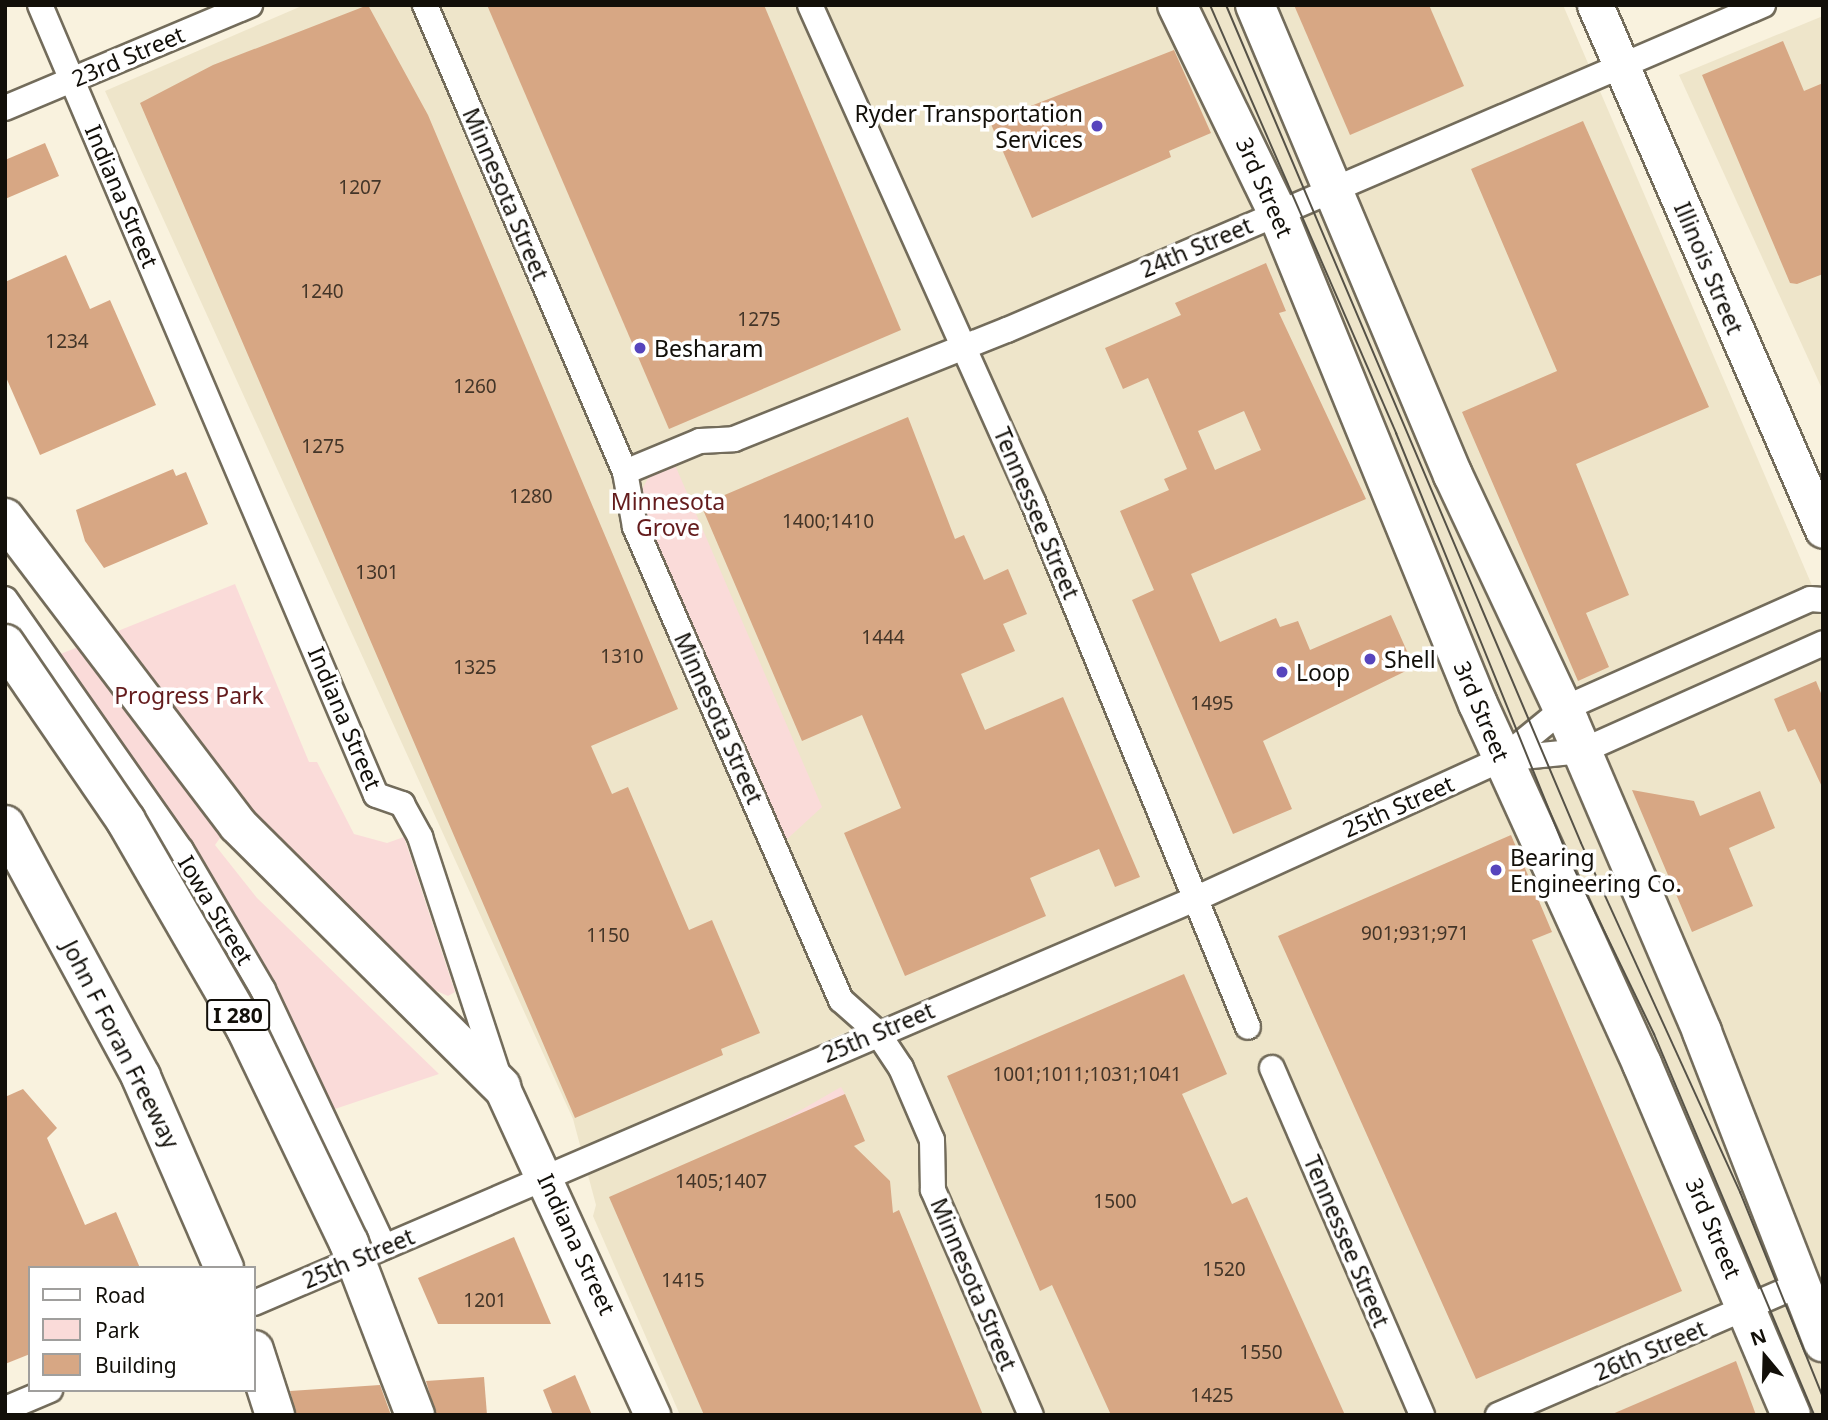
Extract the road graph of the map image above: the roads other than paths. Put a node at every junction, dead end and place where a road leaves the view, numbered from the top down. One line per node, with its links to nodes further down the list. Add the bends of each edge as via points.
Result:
1 (40, 5): 10 (street, Indiana Street)
2 (250, 5): 10 (street, 23rd Street)
3 (425, 5): 15 (street, Minnesota Street)
4 (810, 5): 14 (street, Tennessee Street)
5 (1177, 5): 13 (main road, 3rd Street)
6 (1255, 5): 12 (main road)
7 (1595, 5): 9 (street, Illinois Street)
8 (1763, 5): 9 (street, 24th Street)
9 (1621, 66): 12 (street, 24th Street); 17 (street, Illinois Street)
10 (72, 80): 11 (street, 23rd Street); 30 (street, Indiana Street, via 376,795 401,804 420,837)
11 (5, 108)
12 (1331, 190): 13 (street, 24th Street); 22 (main road, via 1480,537)
13 (1277, 212): 14 (street, 24th Street); 24 (main road, 3rd Street)
14 (965, 346): 15 (street, 24th Street, via 734,439 699,441); 26 (street, Tennessee Street)
15 (625, 472): 28 (street, Minnesota Street, via 635,527 841,1000)
16 (5, 519): 30 (main road, via 192,770 289,877)
17 (1823, 530)
18 (5, 599): 32 (street, Iowa Street, via 181,850 263,989)
19 (1823, 600): 22 (street, 25th Street, via 1810,599)
20 (1823, 643): 23 (street, 25th Street)
21 (5, 644): 42 (main road, I 280, bridge, via 125,821 246,1030 349,1243)
22 (1563, 709): 23 (main road); 24 (street, 25th Street)
23 (1582, 751): 24 (street, 25th Street); 34 (main road)
24 (1502, 759): 26 (street, 25th Street); 36 (main road, 3rd Street)
25 (5, 825): 33 (main road, John F Foran Freeway, via 141,1077)
26 (1195, 899): 27 (street, Tennessee Street); 28 (street, 25th Street)
27 (1248, 1027)
28 (877, 1032): 31 (street, 25th Street); 44 (street, Minnesota Street, via 932,1140 933,1190)
29 (1272, 1068): 45 (street, Tennessee Street)
30 (502, 1086): 31 (street, Indiana Street)
31 (545, 1177): 32 (street, 25th Street); 43 (street, Indiana Street)
32 (384, 1247): 35 (street, 25th Street)
33 (223, 1266)
34 (1801, 1284): 36 (street, 26th Street); 37 (main road)
35 (256, 1302)
36 (1748, 1307): 46 (street, 26th Street); 47 (main road, 3rd Street)
37 (1823, 1342)
38 (256, 1356): 41 (main road)
39 (45, 1392): 40 (street)
40 (5, 1409)
41 (275, 1415)
42 (415, 1415)
43 (652, 1415)
44 (1031, 1415)
45 (1422, 1415)
46 (1498, 1415)
47 (1791, 1415)

